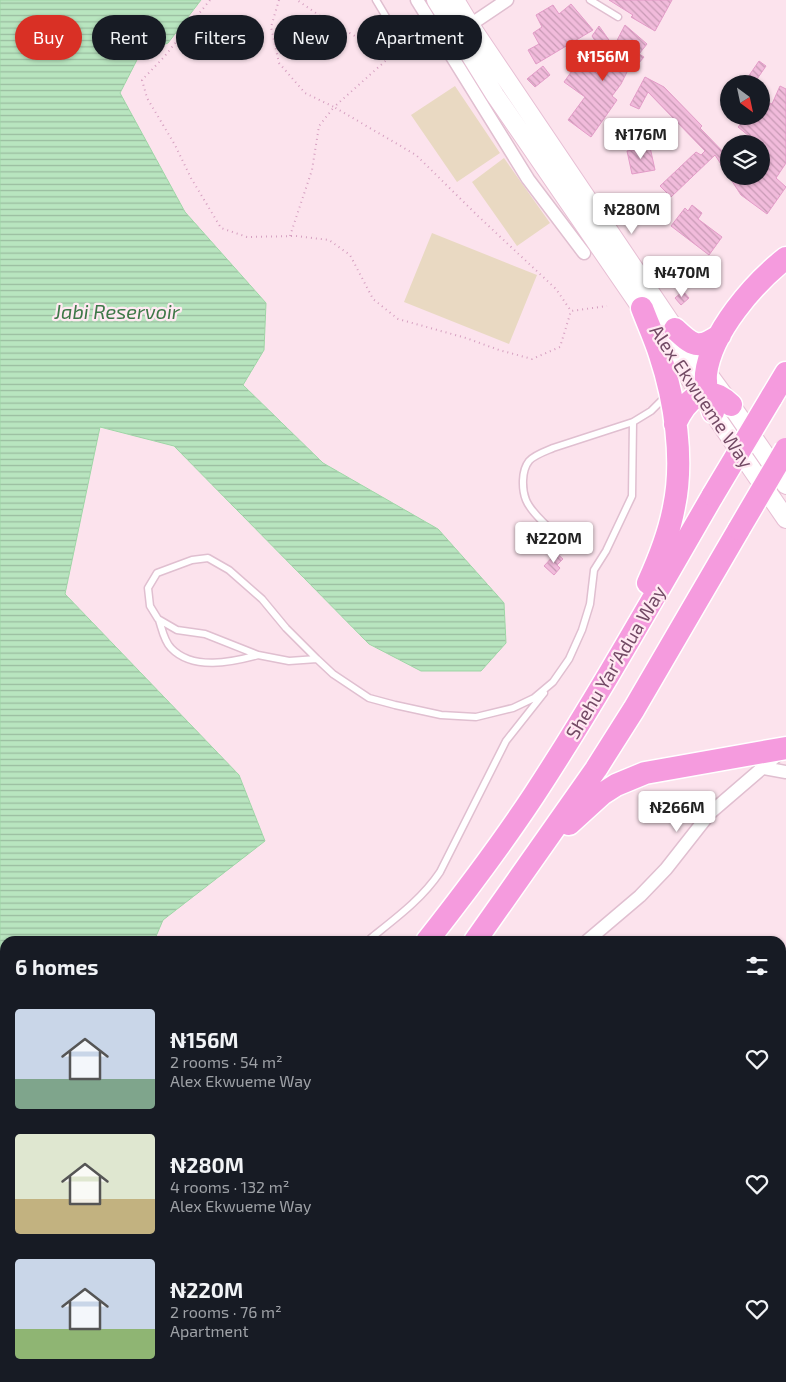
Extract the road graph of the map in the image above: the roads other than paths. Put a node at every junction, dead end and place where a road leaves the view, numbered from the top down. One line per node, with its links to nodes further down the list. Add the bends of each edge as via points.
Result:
1 (376, 0): 7 (lane)
2 (417, 0): 8 (street)
3 (436, 0): 9 (street, Alex Ekwueme Way)
4 (455, 0): 10 (street, Alex Ekwueme Way)
5 (508, 0): 11 (street)
6 (590, 0): 12 (lane)
7 (385, 15)
8 (434, 15)
9 (445, 15)
10 (455, 15)
11 (482, 17)
12 (618, 17)
13 (469, 60): 16 (street, via 528,179)
14 (473, 60): 18 (street, Alex Ekwueme Way)
15 (475, 60): 19 (street, Alex Ekwueme Way)
16 (584, 254)
17 (786, 258): 20 (highway, via 752,292)
18 (642, 308): 22 (street, Alex Ekwueme Way); 23 (highway, via 660,354)
19 (675, 329): 20 (highway, via 699,345); 22 (street, Alex Ekwueme Way)
20 (720, 335): 22 (highway, via 712,354)
21 (786, 373): 33 (highway, Shehu Yar'Adua Way, bridge)
22 (712, 396): 25 (highway, via 698,395 685,406); 27 (street, Alex Ekwueme Way); 28 (street, Alex Ekwueme Way)
23 (671, 398): 24 (lane, via 662,400); 25 (highway)
24 (633, 422): 29 (lane, via 553,448 529,462 523,484 526,500); 34 (lane, via 632,496 594,570 590,604 582,630 569,659)
25 (675, 424): 33 (highway, via 678,475 674,507 658,560)
26 (786, 448): 38 (highway, Shehu Yar'Adua Way, bridge, via 629,716)
27 (786, 485)
28 (786, 518)
29 (546, 525)
30 (159, 620): 31 (lane, via 177,630 205,634); 31 (lane, via 171,648 188,659 221,663); 32 (lane, via 150,606 148,588 157,573 192,560 208,558 229,570 262,599)
31 (258, 655): 32 (lane, via 289,661)
32 (317, 659): 34 (lane, via 369,698 441,715 476,717 513,708 534,698)
33 (617, 661): 40 (highway, Shehu Yar'Adua Way, via 534,795)
34 (553, 682): 39 (lane, via 506,741 432,884 405,912)
35 (786, 748): 36 (street); 38 (highway, via 645,773 616,785 584,810)
36 (764, 768): 37 (street); 42 (street, via 710,812 666,869)
37 (786, 772)
38 (514, 886): 41 (highway, Shehu Yar'Adua Way)
39 (374, 936)
40 (431, 936)
41 (479, 936)
42 (593, 936)

